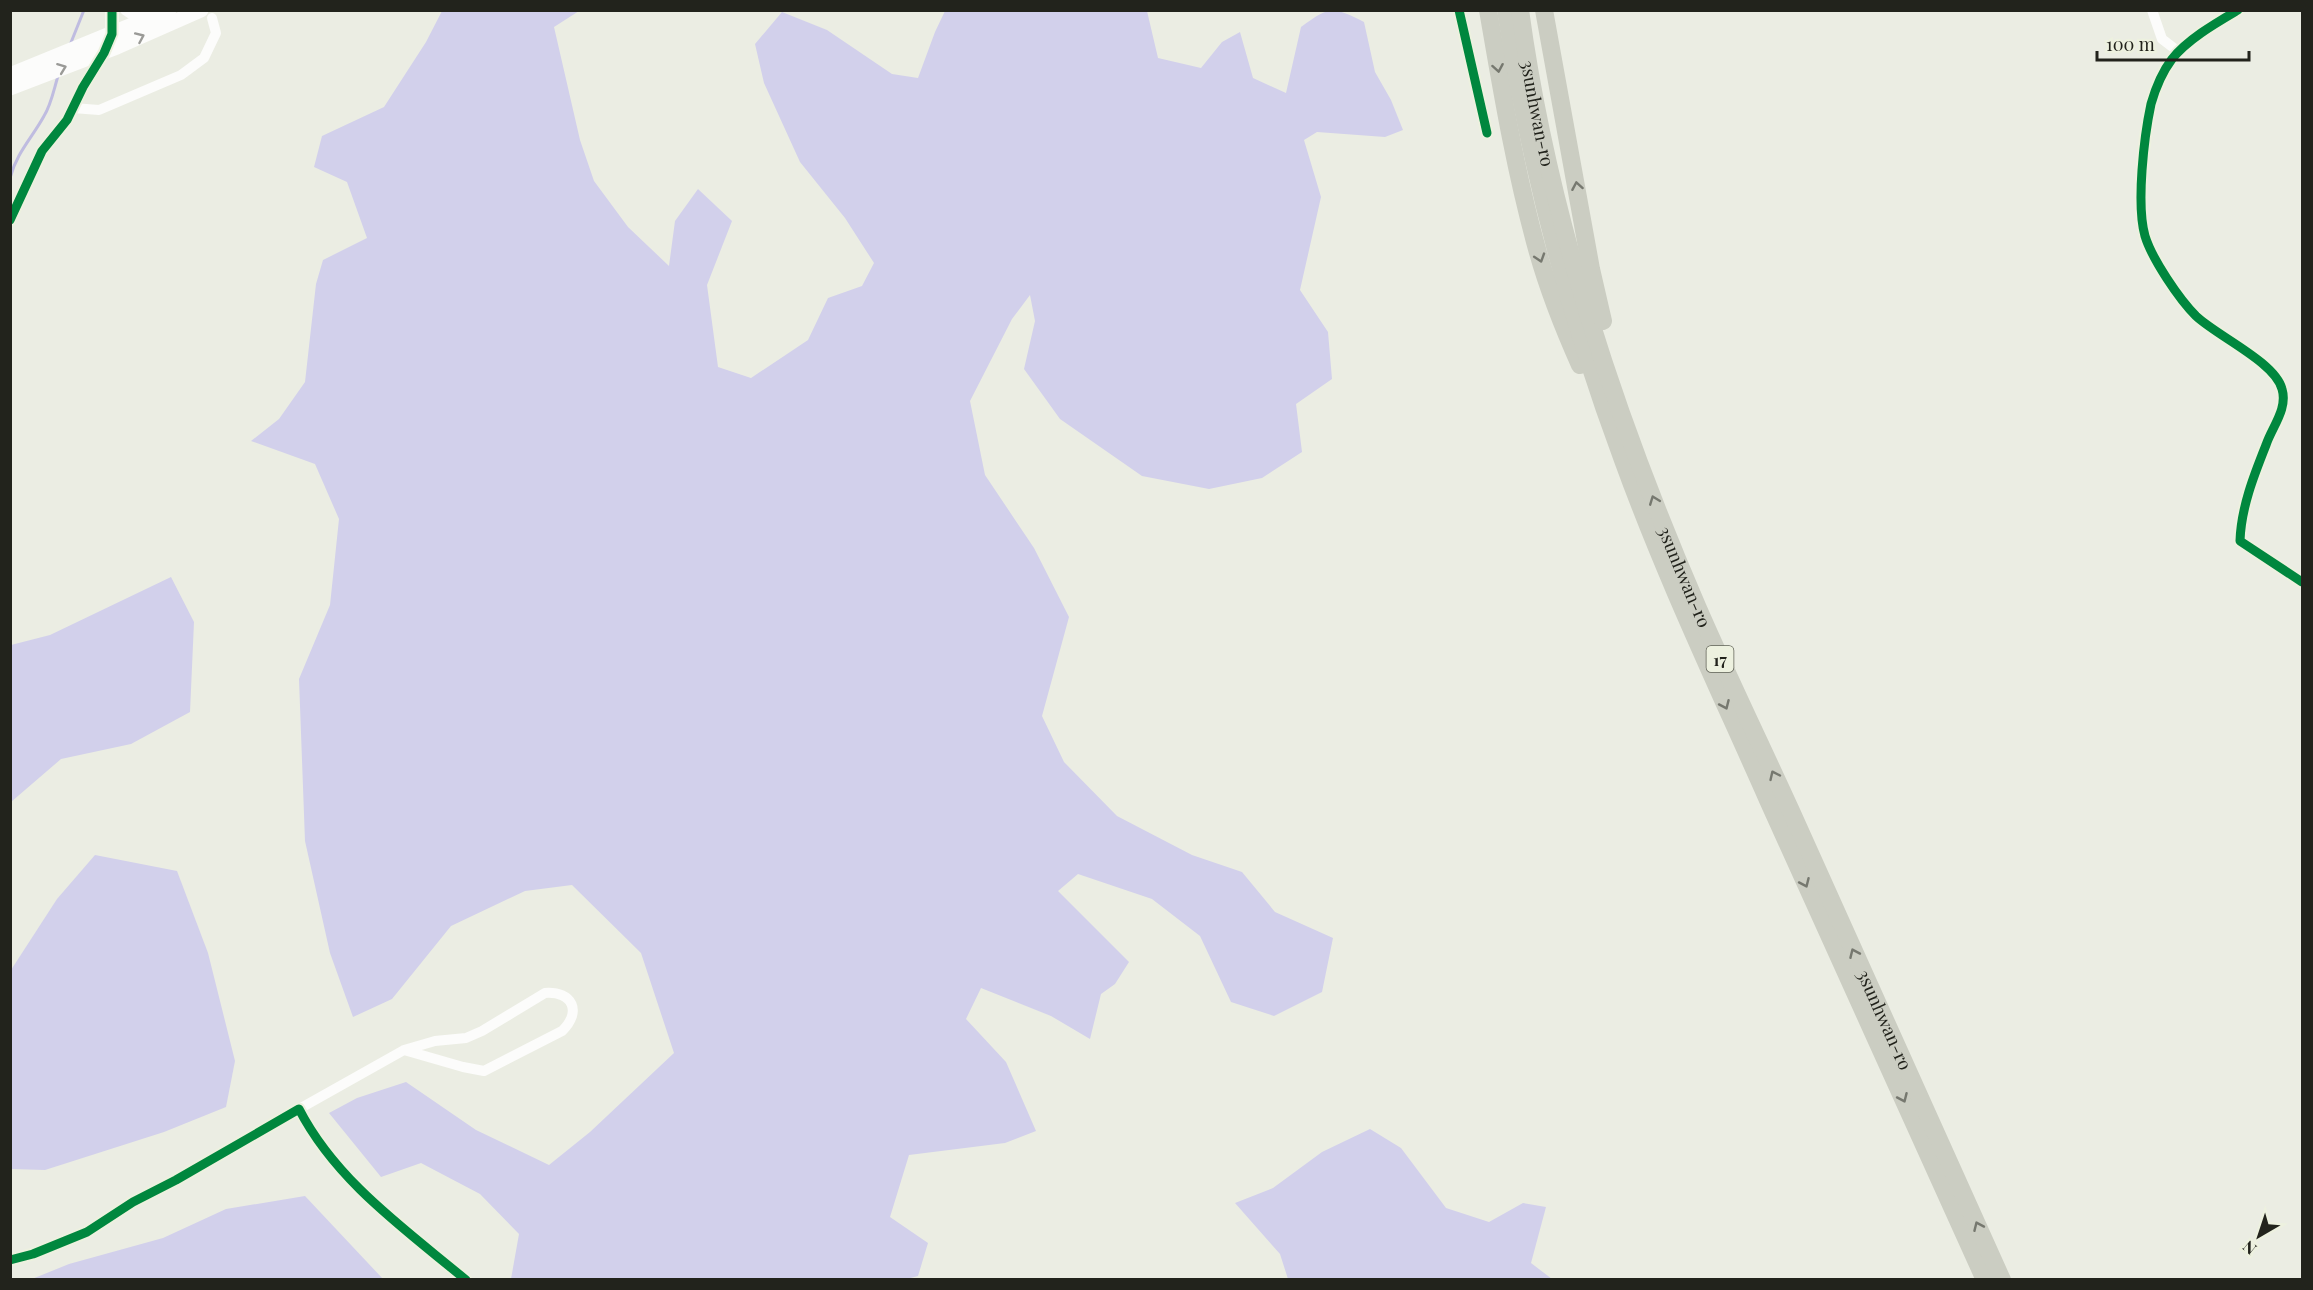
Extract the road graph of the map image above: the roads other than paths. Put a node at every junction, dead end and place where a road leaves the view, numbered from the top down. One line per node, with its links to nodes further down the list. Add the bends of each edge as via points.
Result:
1 (112, 10): 13 (street)
2 (126, 10): 11 (street, via 134,16)
3 (1458, 10): 20 (street)
4 (1506, 10): 23 (highway, 3sunhwan-ro / 17, via 1526,124 1559,261 1600,397)
5 (1520, 10): 22 (highway, 3sunhwan-ro / 17, via 1551,177 1567,239)
6 (1544, 10): 14 (highway)
7 (1560, 10): 14 (highway)
8 (2152, 10): 16 (street, via 2162,39)
9 (2238, 10): 16 (street)
10 (1488, 11): 23 (highway, one-way to 23, via 1507,123 1537,251 1567,336)
11 (166, 12): 13 (main road)
12 (207, 14): 15 (main road, one-way to 12); 19 (street, via 216,33 204,58 181,75 99,110)
13 (112, 34): 15 (main road)
14 (1550, 36): 22 (highway, one-way to 14, via 1598,301)
15 (100, 46): 17 (main road, via 59,55); 18 (main road, one-way to 15, via 86,59); 19 (street)
16 (2179, 52): 24 (street, via 2160,80 2152,103 2141,208 2145,236 2159,266 2196,316 2267,367 2282,390 2281,413 2248,498 2240,541)
17 (10, 75)
18 (10, 88)
19 (73, 108): 21 (street, via 42,151)
20 (1487, 133)
21 (10, 220)
22 (1642, 468): 30 (highway, 3sunhwan-ro / 17, one-way to 22, via 1714,645)
23 (1645, 518): 29 (highway, 3sunhwan-ro / 17, one-way to 29)
24 (2302, 582)
25 (404, 1050): 25 (street, via 466,1038 545,993 556,992 568,999 574,1009 572,1022 562,1032 484,1071); 26 (street)
26 (299, 1109): 27 (street, via 87,1232); 28 (street, via 349,1179)
27 (10, 1260)
28 (466, 1280)
29 (1985, 1280)
30 (2002, 1280)

